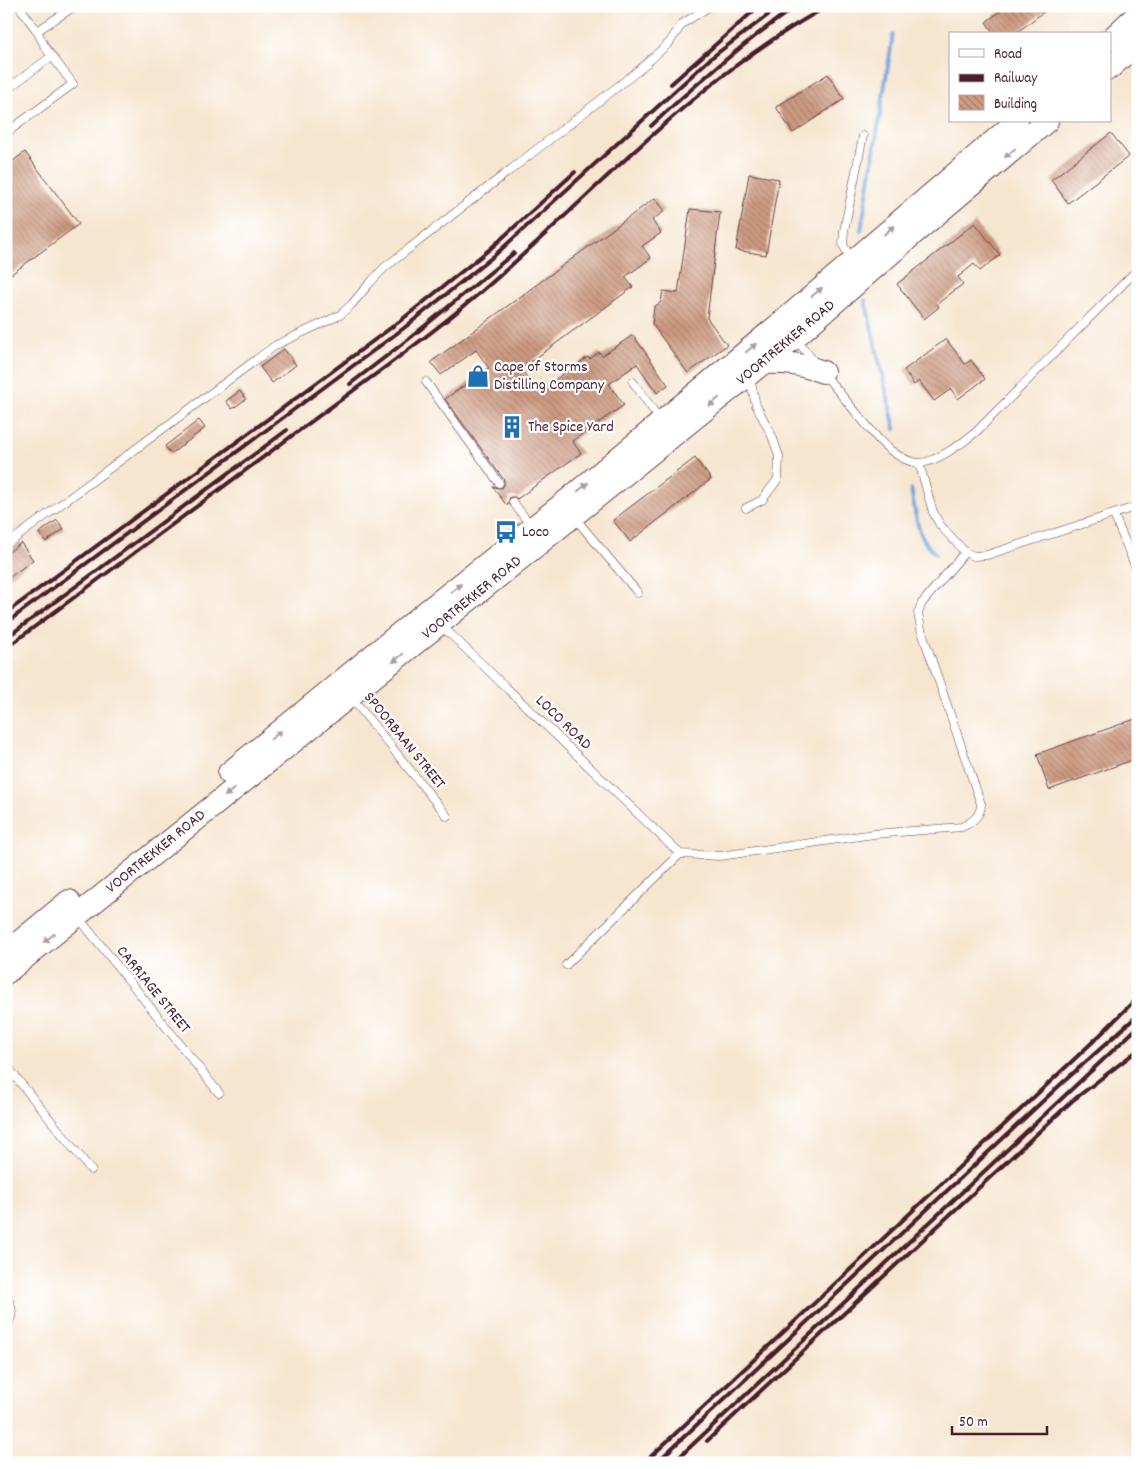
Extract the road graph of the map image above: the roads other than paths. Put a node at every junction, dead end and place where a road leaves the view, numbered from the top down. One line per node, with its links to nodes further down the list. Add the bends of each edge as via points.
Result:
1 (19, 6): 5 (lane)
2 (75, 6): 5 (lane)
3 (710, 6): 31 (lane, via 682,24 669,43 639,70 384,268 340,315 276,345)
4 (1138, 14): 6 (main road)
5 (37, 31): 8 (lane)
6 (1112, 38)
7 (1138, 42): 9 (main road)
8 (52, 56): 10 (lane); 13 (lane, via 73,84)
9 (1112, 66)
10 (6, 90)
11 (1016, 122): 15 (main road, VOORTREKKER ROAD, one-way to 11)
12 (1046, 122): 15 (main road, VOORTREKKER ROAD, one-way to 15)
13 (6, 133)
14 (863, 136): 15 (lane, via 843,245)
15 (858, 269): 17 (main road, VOORTREKKER ROAD)
16 (1138, 269): 23 (lane, via 976,432 934,459)
17 (788, 330): 18 (main road, VOORTREKKER ROAD); 19 (lane); 22 (main road, VOORTREKKER ROAD, one-way to 17)
18 (756, 369): 19 (main road, via 792,363); 22 (main road, VOORTREKKER ROAD, one-way to 22); 27 (lane, via 756,405 779,456 778,479 762,500)
19 (823, 372): 23 (lane, via 878,440 895,454)
20 (426, 382): 24 (lane)
21 (633, 382): 22 (lane)
22 (667, 429): 28 (main road, VOORTREKKER ROAD)
23 (919, 463): 32 (lane, via 936,519)
24 (499, 483)
25 (513, 502): 30 (lane)
26 (1138, 506): 29 (lane)
27 (746, 508)
28 (568, 509): 30 (main road, VOORTREKKER ROAD); 34 (lane); 35 (main road, VOORTREKKER ROAD)
29 (1114, 515): 32 (lane, via 987,555 974,556); 33 (lane)
30 (532, 528): 35 (main road, VOORTREKKER ROAD, one-way to 30)
31 (6, 545)
32 (964, 552): 38 (lane, via 922,603 918,613 981,804 981,812 972,822 962,827 874,834 720,856)
33 (1138, 573)
34 (638, 593)
35 (434, 618): 36 (main road, VOORTREKKER ROAD); 38 (lane, LOCO ROAD)
36 (345, 690): 37 (lane, SPOORBAAN STREET); 39 (main road, VOORTREKKER ROAD)
37 (448, 816)
38 (680, 854): 41 (lane)
39 (71, 910): 40 (main road, VOORTREKKER ROAD); 42 (main road, VOORTREKKER ROAD, one-way to 42); 44 (lane, CARRIAGE STREET)
40 (6, 953)
41 (566, 965)
42 (6, 973)
43 (6, 1065): 45 (lane)
44 (219, 1093)
45 (91, 1170)
46 (6, 1297): 47 (lane, via 13,1310 12,1320)
47 (6, 1326)

